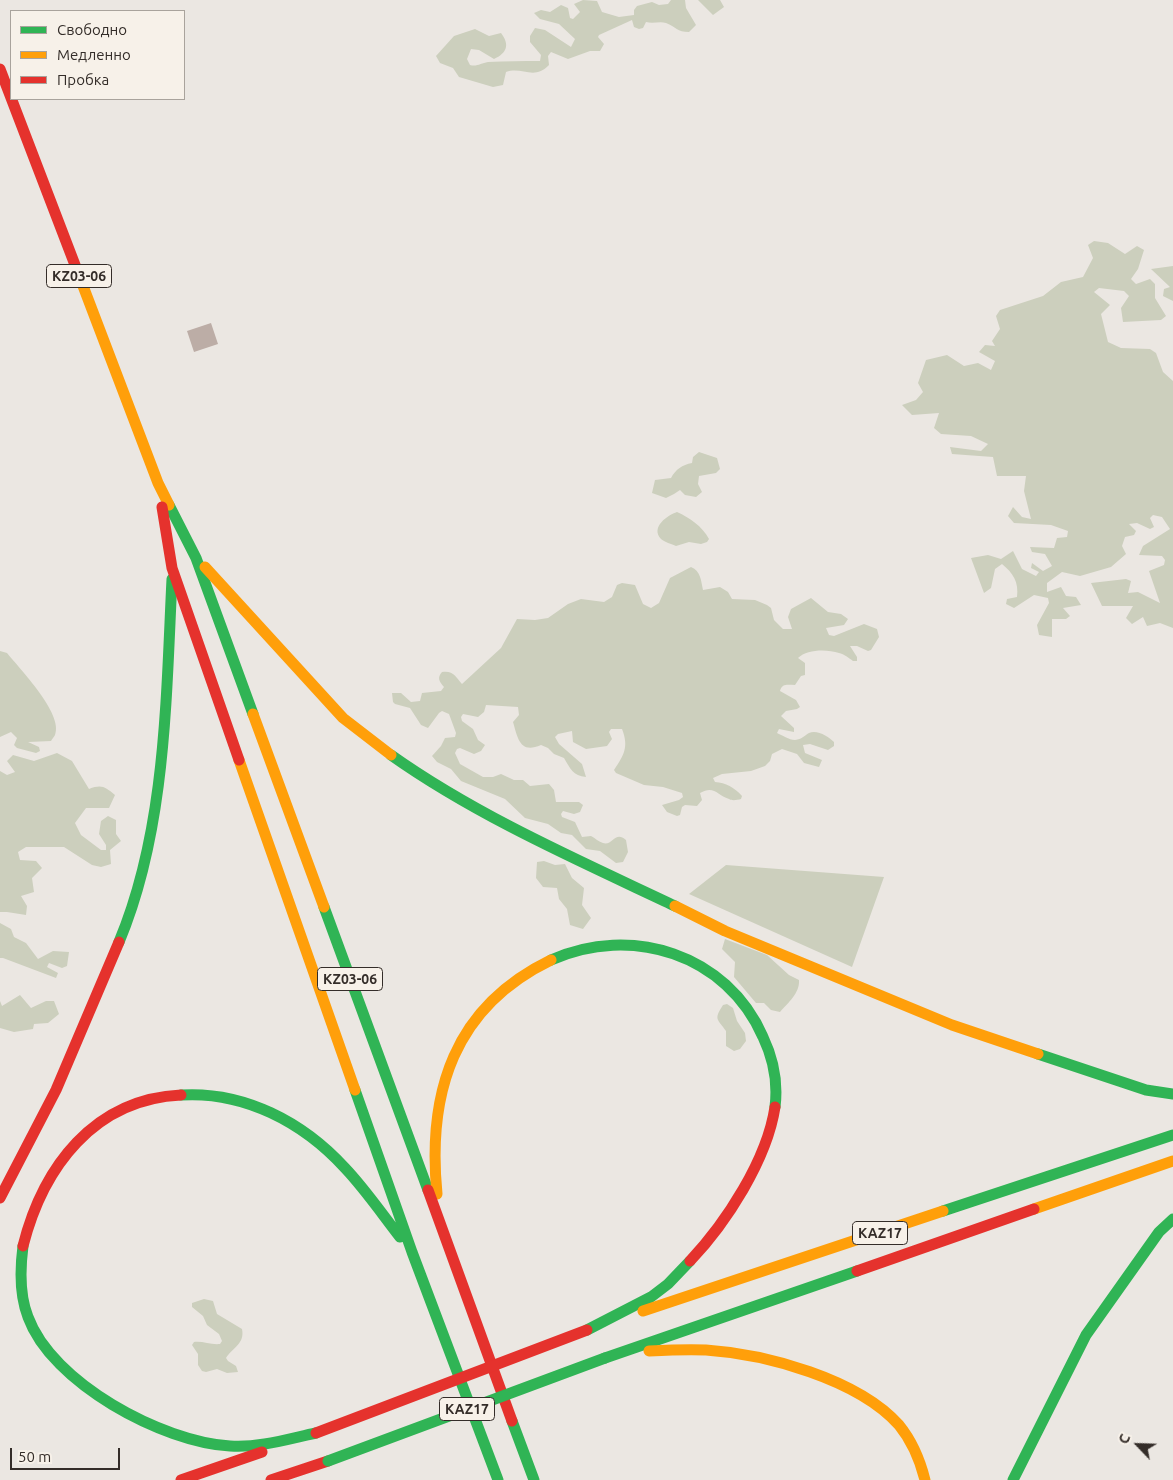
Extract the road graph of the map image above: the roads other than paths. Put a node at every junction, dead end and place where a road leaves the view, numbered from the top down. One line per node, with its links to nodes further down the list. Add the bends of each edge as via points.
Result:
1 (0, 69): 2 (main road, KZ03-06)
2 (10, 95)
3 (12, 100): 4 (main road, KZ03-06)
4 (158, 483): 5 (main road, KZ03-06); 6 (main road, KZ03-06)
5 (196, 558): 7 (main road, via 343,718 428,781 546,844 725,931 952,1025 1146,1090); 12 (main road, KZ03-06)
6 (172, 568): 10 (main road, via 164,734 146,860 129,919 100,991 56,1090); 13 (main road, KZ03-06)
7 (1173, 1094)
8 (1173, 1135): 14 (main road, KAZ17)
9 (1173, 1161): 15 (main road, KAZ17)
10 (0, 1198)
11 (1173, 1219): 24 (main road, via 1159,1232 1086,1335)
12 (444, 1237): 14 (main road, via 436,1187 435,1124 446,1077 462,1040 494,997 544,963 596,945 647,947 679,956 711,972 740,1000 763,1036 775,1080 774,1117 750,1177 732,1210 698,1252 661,1290); 22 (main road, KZ03-06)
13 (412, 1252): 16 (main road, via 344,1167 322,1147 272,1113 230,1098 186,1093 160,1096 112,1113 60,1161 39,1196 23,1242 20,1265 23,1299 38,1335 68,1374 138,1418 165,1430 216,1445 246,1446); 21 (main road, KZ03-06)
14 (587, 1330): 16 (main road, KAZ17, bridge)
15 (605, 1358): 17 (main road, KAZ17, bridge); 23 (main road, via 656,1350 714,1350 812,1373 848,1389 885,1412 912,1444)
16 (316, 1434): 18 (main road, KAZ17)
17 (328, 1461): 19 (main road, KAZ17); 20 (main road)
18 (181, 1480)
19 (271, 1480)
20 (307, 1480)
21 (498, 1480)
22 (534, 1480)
23 (925, 1480)
24 (1013, 1480)

